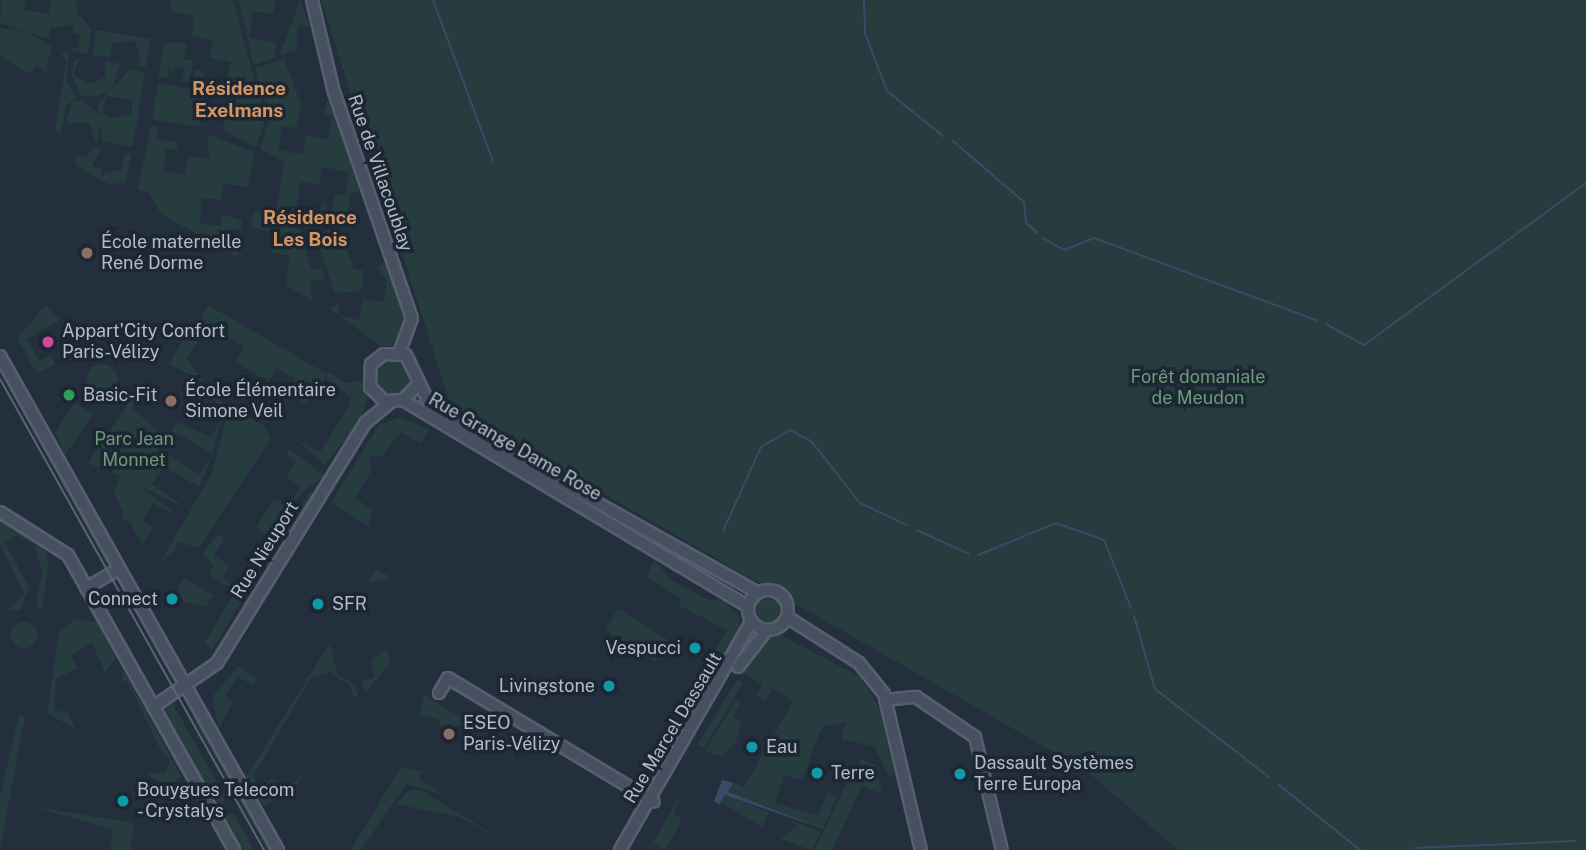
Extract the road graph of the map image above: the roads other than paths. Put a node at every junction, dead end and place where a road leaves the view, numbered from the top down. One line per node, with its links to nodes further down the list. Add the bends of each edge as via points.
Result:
1 (312, 0): 2 (street, Rue de Villacoublay, via 334,92 412,318)
2 (399, 353): 4 (street, Rue Grange Dame Rose, via 416,366); 5 (street, via 371,364)
3 (0, 356): 10 (street)
4 (417, 386): 6 (street); 12 (street, Rue Grange Dame Rose, via 440,415)
5 (373, 392): 7 (street); 8 (street, Rue Nieuport)
6 (403, 400): 7 (street, Rue Grange Dame Rose); 13 (street, Rue Grange Dame Rose)
7 (391, 402): 8 (street, Rue Nieuport)
8 (365, 423): 17 (street, Rue Nieuport, via 217,663)
9 (0, 512): 11 (street, via 60,547)
10 (119, 569): 11 (street); 17 (street)
11 (86, 588): 20 (street)
12 (757, 592): 13 (street); 14 (street, via 782,596)
13 (747, 606): 15 (street)
14 (784, 621): 16 (street); 19 (street, via 859,663)
15 (751, 622): 16 (street); 21 (street, Rue Marcel Dassault)
16 (766, 631): 21 (street, Rue Marcel Dassault)
17 (187, 688): 20 (street, Rue Nieuport); 23 (street)
18 (439, 693): 21 (street, via 448,678)
19 (885, 700): 25 (street); 26 (street, via 916,697 975,737)
20 (153, 706): 22 (street)
21 (651, 801): 24 (street, Rue Marcel Dassault)
22 (234, 850)
23 (278, 850)
24 (622, 850)
25 (921, 850)
26 (1002, 850)

